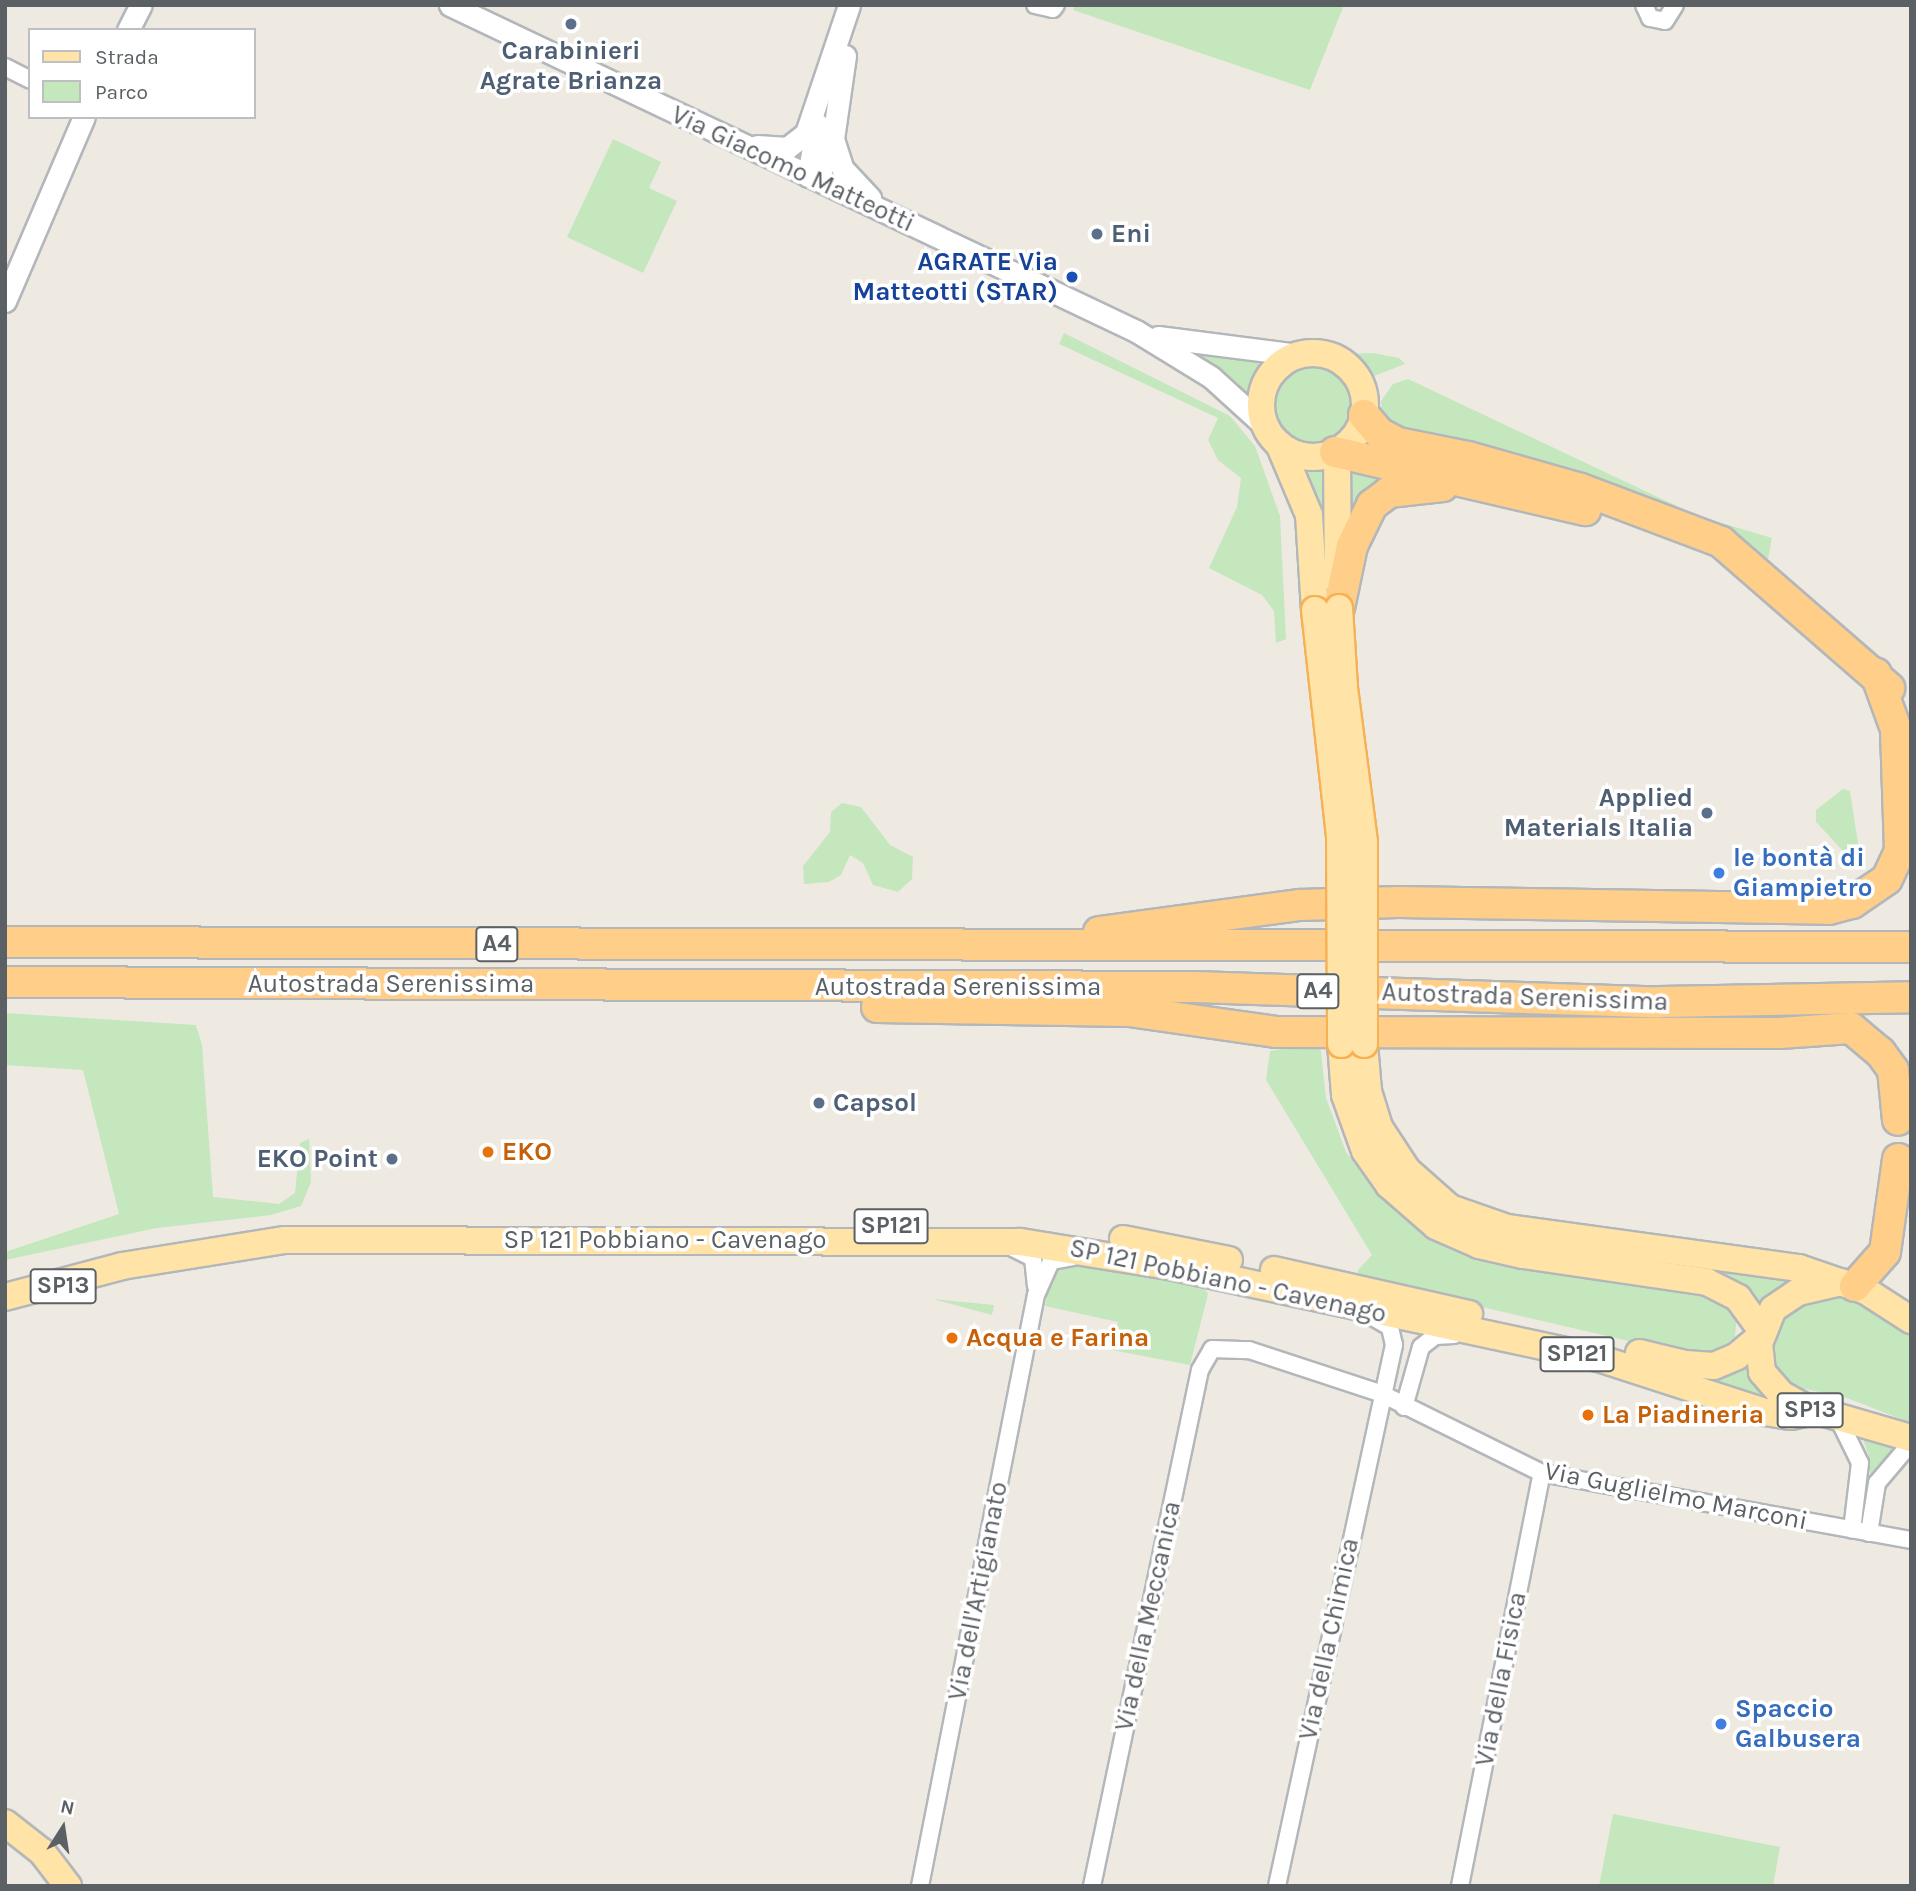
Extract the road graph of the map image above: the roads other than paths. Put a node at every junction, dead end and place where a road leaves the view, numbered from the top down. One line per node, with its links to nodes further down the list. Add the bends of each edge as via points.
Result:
1 (141, 5): 8 (street)
2 (450, 5): 14 (street, Via Giacomo Matteotti)
3 (850, 5): 11 (street); 13 (street)
4 (1035, 5): 5 (street, via 1053,9)
5 (1056, 5)
6 (1644, 5): 7 (street, via 1644,12 1658,21 1665,21)
7 (1675, 5)
8 (129, 28)
9 (5, 67): 10 (street)
10 (28, 79)
11 (826, 84): 14 (street, via 806,133 794,145 777,150); 15 (street, via 807,158)
12 (83, 119): 17 (street)
13 (833, 139): 15 (street, via 824,166); 16 (street, via 849,178)
14 (733, 140): 15 (street, Via Giacomo Matteotti)
15 (808, 176): 16 (street, Via Giacomo Matteotti)
16 (897, 218): 18 (street, Via Giacomo Matteotti)
17 (5, 301)
18 (1136, 331): 19 (street, Via Giacomo Matteotti, via 1257,353); 21 (street, Via Giacomo Matteotti, via 1211,377)
19 (1298, 355): 20 (main road, via 1321,353 1349,367 1363,391); 21 (main road, via 1278,366 1265,383 1261,405)
20 (1364, 415): 22 (main road, via 1354,436); 24 (highway, via 1371,426 1393,441 1510,468)
21 (1272, 435): 22 (main road, via 1301,455); 25 (main road, via 1309,515)
22 (1336, 452): 23 (highway); 25 (main road)
23 (1489, 488): 24 (highway); 25 (highway, via 1423,486 1380,498 1359,526)
24 (1705, 534): 26 (highway, via 1768,580)
25 (1327, 609): 34 (main road, bridge, via 1364,853)
26 (1876, 674): 27 (highway); 29 (highway, via 1892,711 1899,750 1900,851 1887,879 1842,906 1300,905)
27 (1907, 710)
28 (5, 942): 29 (highway, Autostrada Serenissima / A4)
29 (989, 947): 30 (highway, Autostrada Serenissima / A4)
30 (1911, 947)
31 (5, 982): 32 (highway, Autostrada Serenissima / A4)
32 (725, 987): 33 (highway, Autostrada Serenissima / A4, via 1195,987 1659,1002); 35 (highway, via 833,1006 1129,1012 1276,1032 1780,1033 1851,1028 1880,1052 1893,1070)
33 (1911, 998)
34 (1352, 1044): 41 (main road, via 1387,1142 1423,1187 1464,1215 1507,1228 1784,1264); 48 (main road, via 1345,1095 1365,1151 1395,1192 1436,1226 1479,1245 1523,1255 1707,1282 1738,1298)
35 (1898, 1121)
36 (1898, 1158): 41 (highway, via 1885,1252)
37 (958, 1241): 38 (main road, SP 121 Pobbiano - Cavenago / SP121, via 307,1240 222,1247); 39 (main road, SP 121 Pobbiano - Cavenago / SP121, via 1055,1245); 42 (street, Via dell'Artigianato, via 1029,1254 1036,1271)
38 (122, 1266): 43 (main road, SP 121 Pobbiano - Cavenago / SP121); 44 (main road, SP13)
39 (1174, 1267): 42 (street, Via dell'Artigianato, via 1063,1257 1047,1265); 46 (main road, SP 121 Pobbiano - Cavenago / SP121, via 1335,1303)
40 (5, 1282): 47 (main road, SP 121 Pobbiano - Cavenago / SP121, via 191,1238 300,1226 1013,1226 1177,1249)
41 (1848, 1284): 45 (main road); 48 (main road, SP 121 Pobbiano - Cavenago, via 1789,1296 1773,1309)
42 (1036, 1296): 62 (street, Via dell'Artigianato)
43 (5, 1297)
44 (5, 1309)
45 (1911, 1321)
46 (1402, 1329): 47 (main road, via 1432,1313 1539,1335); 49 (main road, SP 121 Pobbiano - Cavenago / SP121); 51 (street, Via della Chimica)
47 (1557, 1334): 48 (main road, SP 121 Pobbiano - Cavenago / SP121, via 1705,1367 1730,1360)
48 (1760, 1334): 53 (main road, SP13, via 1758,1359 1765,1377 1788,1399)
49 (1501, 1338): 52 (street, via 1447,1334 1432,1338 1419,1351); 53 (main road, SP 121 Pobbiano - Cavenago / SP121, via 1624,1365 1765,1412)
50 (1212, 1349): 51 (street, Via Guglielmo Marconi, via 1249,1350); 63 (street, Via della Meccanica, via 1199,1370)
51 (1380, 1393): 52 (street, Via Guglielmo Marconi); 64 (street, Via della Chimica)
52 (1404, 1407): 55 (street, Via Guglielmo Marconi)
53 (1825, 1414): 54 (main road, SP13); 56 (street, via 1860,1463)
54 (1911, 1441): 57 (street, via 1877,1483)
55 (1542, 1473): 56 (street, Via Guglielmo Marconi); 65 (street, Via della Fisica)
56 (1852, 1530): 57 (street, Via Guglielmo Marconi)
57 (1869, 1533): 58 (street, Via Guglielmo Marconi)
58 (1911, 1540)
59 (5, 1823): 61 (main road, via 42,1852)
60 (5, 1838): 61 (main road)
61 (66, 1886)
62 (919, 1886)
63 (1093, 1886)
64 (1277, 1886)
65 (1460, 1886)

